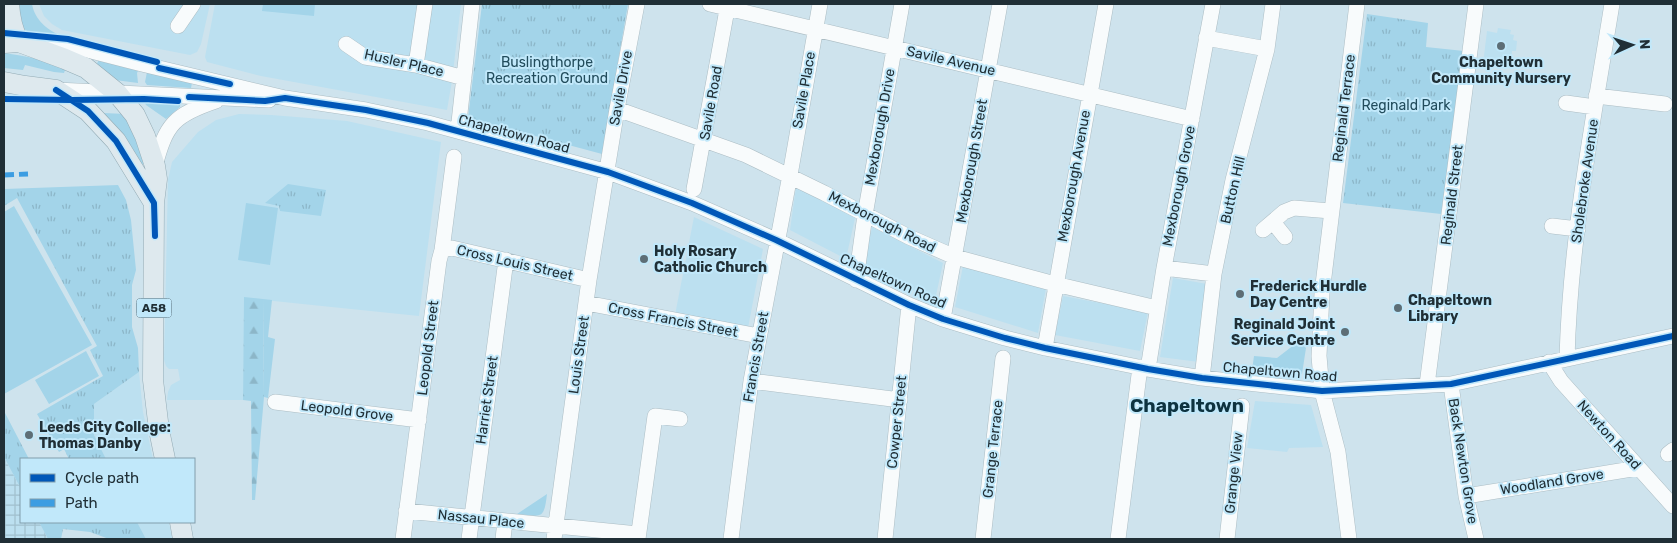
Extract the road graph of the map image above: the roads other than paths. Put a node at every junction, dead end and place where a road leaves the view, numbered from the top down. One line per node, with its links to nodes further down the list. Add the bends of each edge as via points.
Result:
1 (9, 4): 20 (main road, via 14,32)
2 (193, 4): 17 (street)
3 (425, 4): 24 (street)
4 (472, 4): 26 (street)
5 (637, 4): 38 (street, Savile Drive)
6 (710, 4): 16 (street, Savile Avenue)
7 (820, 4): 18 (street, Savile Place)
8 (902, 4): 22 (street, Mexborough Drive)
9 (1000, 4): 25 (street, Mexborough Street)
10 (1106, 4): 32 (street, Mexborough Avenue)
11 (1213, 4): 19 (street, Mexborough Grove)
12 (1273, 4): 23 (street, Button Hill)
13 (1357, 4): 48 (street, Reginald Terrace)
14 (1476, 4): 76 (street, Reginald Street)
15 (1612, 4): 35 (street, Sholebroke Avenue)
16 (728, 6): 18 (street, Savile Avenue); 41 (street, Savile Road)
17 (178, 26)
18 (815, 29): 22 (street, Savile Avenue); 45 (street, Savile Place)
19 (1206, 38): 23 (street); 39 (street, Mexborough Grove)
20 (11, 43): 31 (main road, A58, via 86,68); 34 (street, Chapeltown Road, via 56,42)
21 (346, 44): 24 (street, Husler Place, via 365,57)
22 (894, 48): 25 (street, Savile Avenue); 49 (street, Mexborough Drive)
23 (1267, 49): 58 (street, Button Hill, via 1233,180)
24 (416, 65): 26 (street, Husler Place)
25 (988, 70): 32 (street, Savile Avenue); 55 (street, Mexborough Street)
26 (464, 78): 40 (street)
27 (4, 82): 28 (main road)
28 (25, 86): 29 (main road); 30 (main road, Chapeltown Road)
29 (4, 89)
30 (56, 90): 31 (street, Chapeltown Road); 47 (main road, via 88,111 116,141)
31 (117, 93): 33 (street, Chapeltown Road); 43 (main road, A58, via 135,115)
32 (1089, 94): 39 (street, Savile Avenue); 61 (street, Mexborough Avenue)
33 (224, 98): 34 (street, Chapeltown Road, via 265,101); 43 (street, Chapeltown Road, via 184,114 171,125)
34 (285, 98): 40 (street, Chapeltown Road, via 366,110)
35 (1596, 102): 36 (street); 37 (street); 51 (street, Sholebroke Avenue)
36 (1566, 103)
37 (1665, 104)
38 (617, 109): 41 (street, Mexborough Road); 44 (street, Savile Drive)
39 (1192, 119): 57 (street, Mexborough Grove)
40 (458, 131): 44 (street, Chapeltown Road)
41 (704, 139): 45 (street, Mexborough Road); 46 (street, Savile Road)
42 (454, 157): 54 (street, Leopold Street)
43 (155, 166): 47 (main road, A58)
44 (608, 172): 46 (street, Chapeltown Road); 59 (street, Louis Street)
45 (790, 176): 49 (street, Mexborough Road); 53 (street, Francis Street)
46 (693, 195): 53 (street, Chapeltown Road)
47 (154, 203): 83 (main road, A58, via 153,380)
48 (1331, 211): 52 (street, via 1294,208 1284,212 1268,226); 77 (street, Reginald Terrace, via 1319,348)
49 (865, 215): 55 (street, Mexborough Road); 60 (street, Mexborough Drive)
50 (1552, 226): 51 (street)
51 (1578, 229): 70 (street, Sholebroke Avenue, via 1568,313)
52 (1285, 237)
53 (776, 240): 60 (street, Chapeltown Road); 66 (street, Francis Street)
54 (442, 250): 56 (street, Cross Louis Street, via 452,248); 82 (street, Leopold Street)
55 (955, 257): 61 (street, Mexborough Road); 65 (street, Mexborough Street)
56 (506, 260): 59 (street, Cross Louis Street); 88 (street, Harriet Street)
57 (1164, 268): 58 (street); 64 (street, Mexborough Grove)
58 (1214, 274): 73 (street, Button Hill)
59 (589, 280): 62 (street, Louis Street)
60 (856, 280): 63 (street, Chapeltown Road)
61 (1055, 284): 64 (street, Mexborough Road); 68 (street, Mexborough Avenue)
62 (586, 303): 66 (street, Cross Francis Street); 91 (street, Louis Street)
63 (909, 305): 65 (street, Chapeltown Road); 78 (street, Cowper Street)
64 (1157, 308): 72 (street, Mexborough Grove)
65 (943, 319): 68 (street, Chapeltown Road)
66 (759, 336): 74 (street, Francis Street)
67 (1673, 336): 70 (street, Chapeltown Road)
68 (1045, 348): 72 (street, Chapeltown Road)
69 (1003, 358): 99 (street, Grange Terrace)
70 (1568, 359): 71 (street, Chapeltown Road)
71 (1550, 362): 75 (street, Chapeltown Road); 84 (street, Newton Road, via 1561,381)
72 (1144, 368): 73 (street, Chapeltown Road); 100 (street, Mexborough Grove)
73 (1202, 378): 77 (street, Chapeltown Road)
74 (751, 381): 78 (street); 97 (street, Francis Street)
75 (1451, 384): 76 (street, Chapeltown Road); 85 (street, Back Newton Grove)
76 (1427, 386): 77 (street, Chapeltown Road)
77 (1322, 391): 102 (street, Reginald Terrace, via 1338,452)
78 (900, 400): 98 (street, Cowper Street)
79 (275, 402): 82 (street, Leopold Grove)
80 (1242, 406): 101 (street, Grange View)
81 (680, 419): 92 (street, via 655,416)
82 (419, 420): 87 (street, Leopold Street)
83 (165, 458)
84 (1638, 468): 85 (street, Woodland Grove); 86 (street, Newton Road)
85 (1466, 496): 103 (street, Back Newton Grove)
86 (1673, 504)
87 (406, 511): 88 (street, Nassau Place); 94 (street, Leopold Street)
88 (472, 518): 89 (street, Nassau Place); 95 (street, Harriet Street)
89 (505, 522): 91 (street, Nassau Place); 96 (street)
90 (180, 523): 93 (main road)
91 (555, 532): 92 (street, Nassau Place)
92 (638, 537)
93 (183, 539)
94 (403, 539)
95 (469, 539)
96 (503, 539)
97 (731, 539)
98 (885, 539)
99 (983, 539)
100 (1118, 539)
101 (1227, 539)
102 (1349, 539)
103 (1476, 539)

